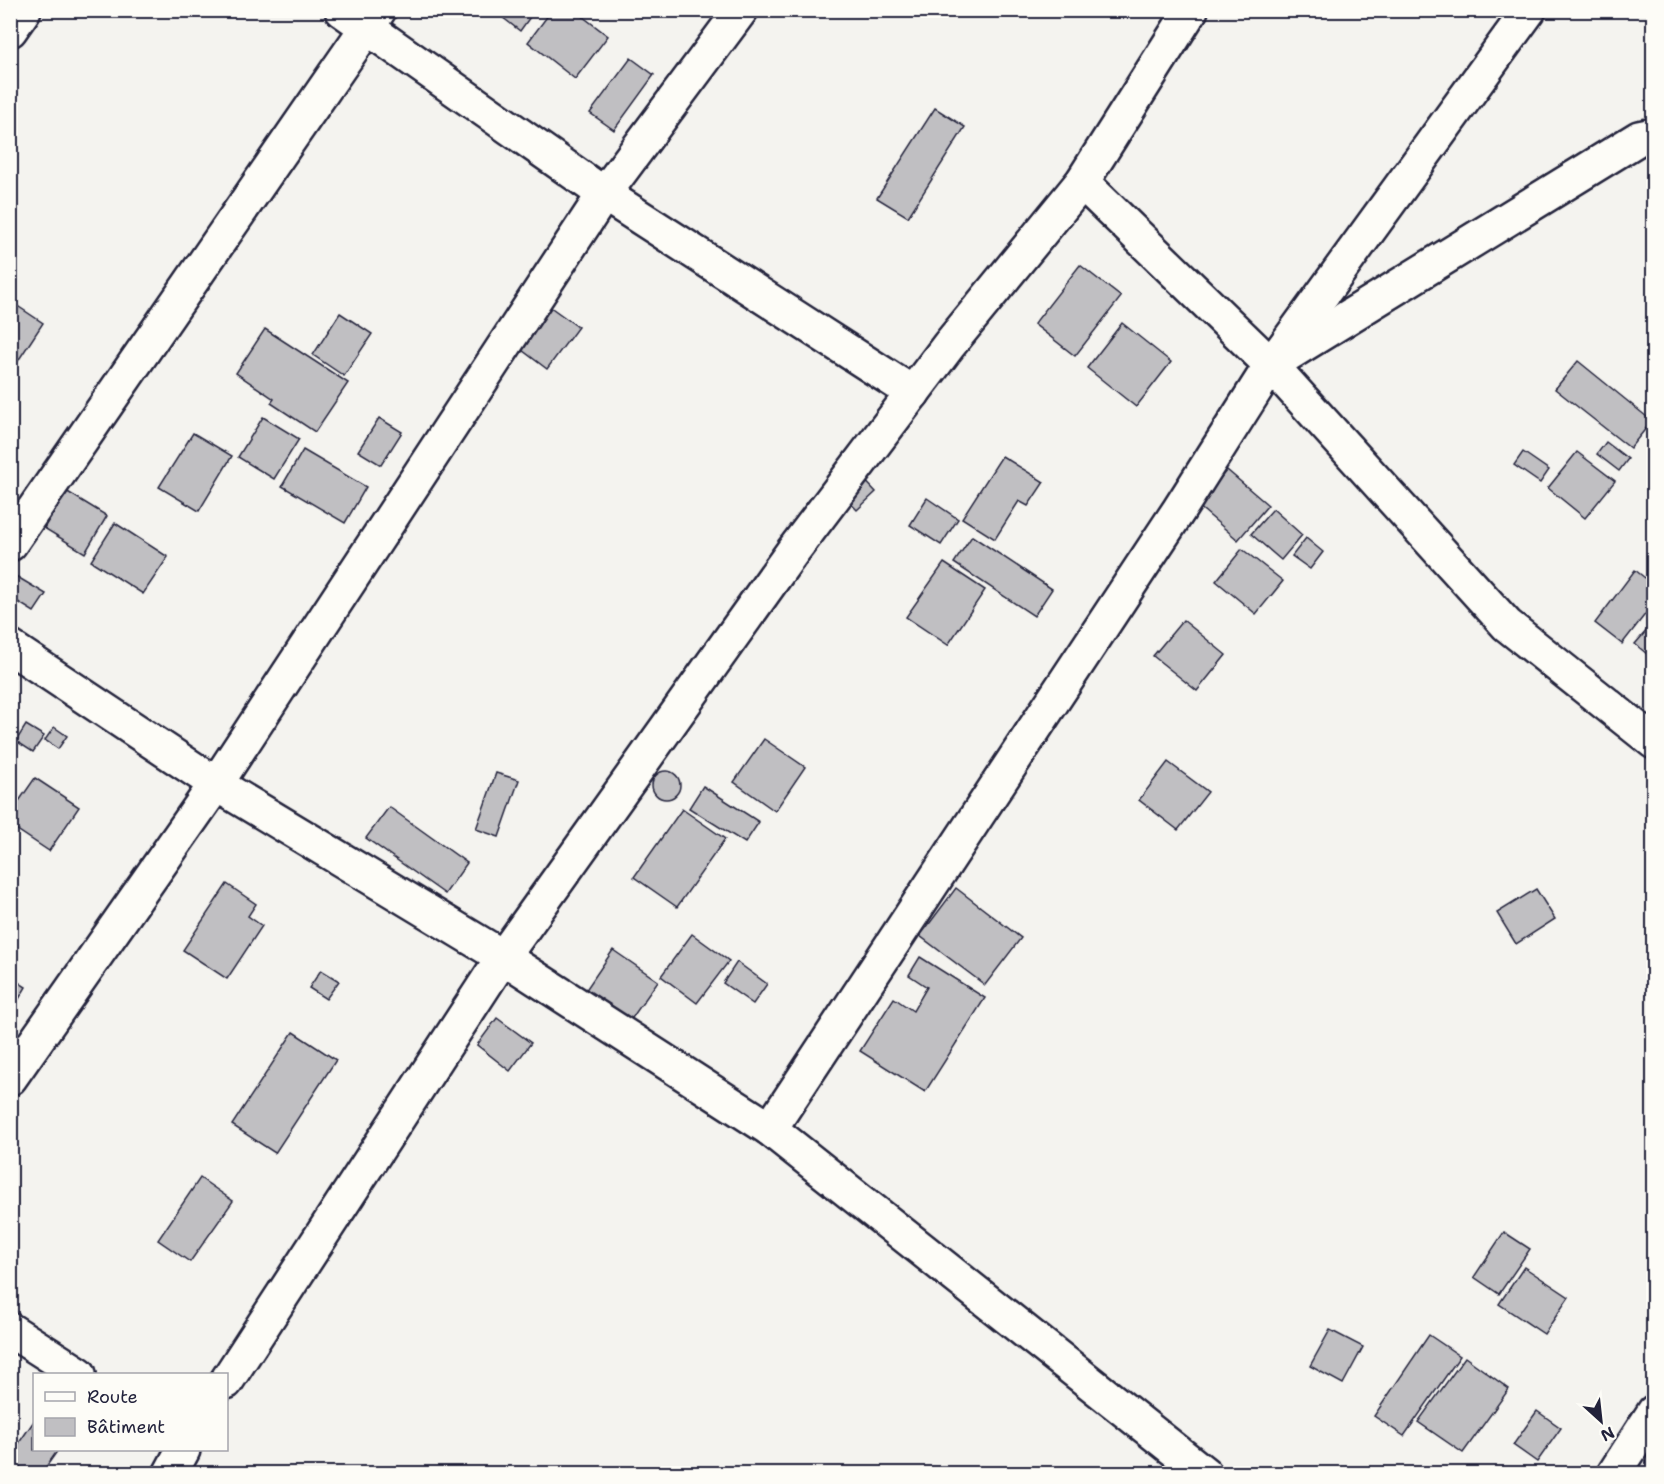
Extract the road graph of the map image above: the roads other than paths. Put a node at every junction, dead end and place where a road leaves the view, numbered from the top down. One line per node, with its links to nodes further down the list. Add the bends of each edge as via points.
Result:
1 (24, 10): 6 (street)
2 (741, 10): 9 (street)
3 (1191, 10): 8 (street)
4 (1529, 10): 10 (street)
5 (363, 16): 9 (street); 12 (street)
6 (10, 30)
7 (1653, 135): 10 (street, via 1639,138)
8 (1082, 182): 10 (street); 11 (street)
9 (604, 194): 11 (street); 15 (street)
10 (1271, 365): 14 (street, via 1507,625); 18 (street)
11 (913, 393): 16 (street, via 793,550)
12 (10, 544)
13 (10, 647): 15 (street)
14 (1653, 742)
15 (216, 784): 16 (street); 17 (street)
16 (503, 957): 18 (street); 21 (street)
17 (10, 1078)
18 (770, 1129): 25 (street)
19 (10, 1330): 20 (street)
20 (77, 1373)
21 (228, 1379)
22 (1653, 1412): 26 (street)
23 (182, 1451): 24 (street)
24 (170, 1473)
25 (1205, 1473)
26 (1614, 1473)

